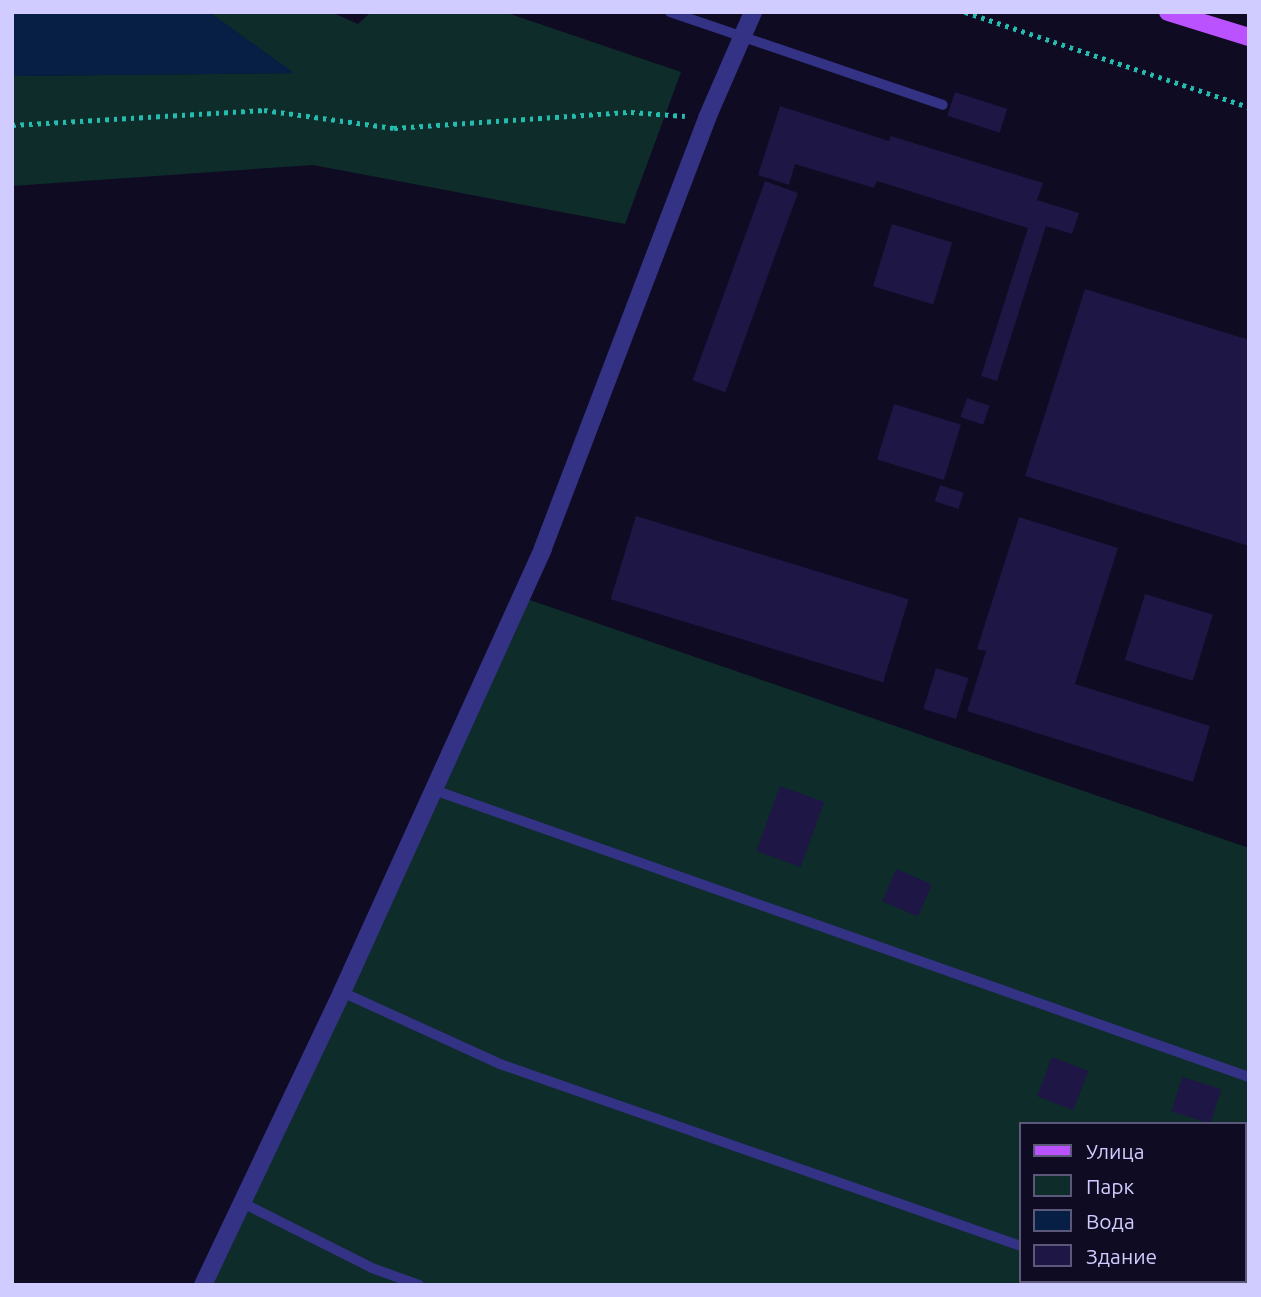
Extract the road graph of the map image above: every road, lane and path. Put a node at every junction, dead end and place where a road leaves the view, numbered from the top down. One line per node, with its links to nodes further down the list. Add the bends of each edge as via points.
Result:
1 (670, 12): 5 (lane)
2 (753, 12): 5 (street)
3 (965, 12): 8 (path)
4 (1168, 12): 6 (main road)
5 (743, 37): 7 (lane); 9 (street)
6 (1249, 37)
7 (943, 105)
8 (1249, 107)
9 (707, 118): 10 (path, via 631,112 394,128 264,110); 11 (street, via 543,548)
10 (12, 125)
11 (435, 790): 12 (street); 13 (lane)
12 (342, 992): 14 (street); 15 (lane, via 500,1064)
13 (1249, 1077)
14 (243, 1203): 16 (street); 17 (lane, via 372,1268)
15 (1020, 1246)
16 (203, 1285)
17 (419, 1285)

